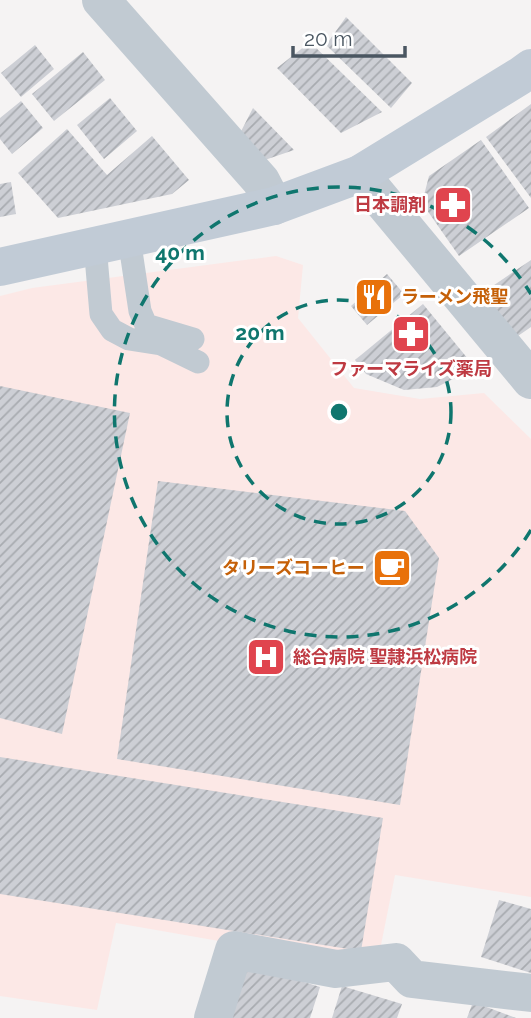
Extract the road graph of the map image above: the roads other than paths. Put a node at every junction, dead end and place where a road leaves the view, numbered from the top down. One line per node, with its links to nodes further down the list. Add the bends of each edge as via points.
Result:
1 (101, 0): 4 (street, via 261,181)
2 (531, 68): 3 (street)
3 (360, 174): 4 (street); 9 (street)
4 (274, 206): 5 (street)
5 (112, 242): 6 (street); 7 (lane, via 146,325); 8 (lane, via 101,314 112,330 129,340 160,344)
6 (0, 267)
7 (193, 339)
8 (198, 362)
9 (528, 371)
10 (531, 993): 11 (street, via 412,979 396,961 336,969 234,950)
11 (212, 1018)

